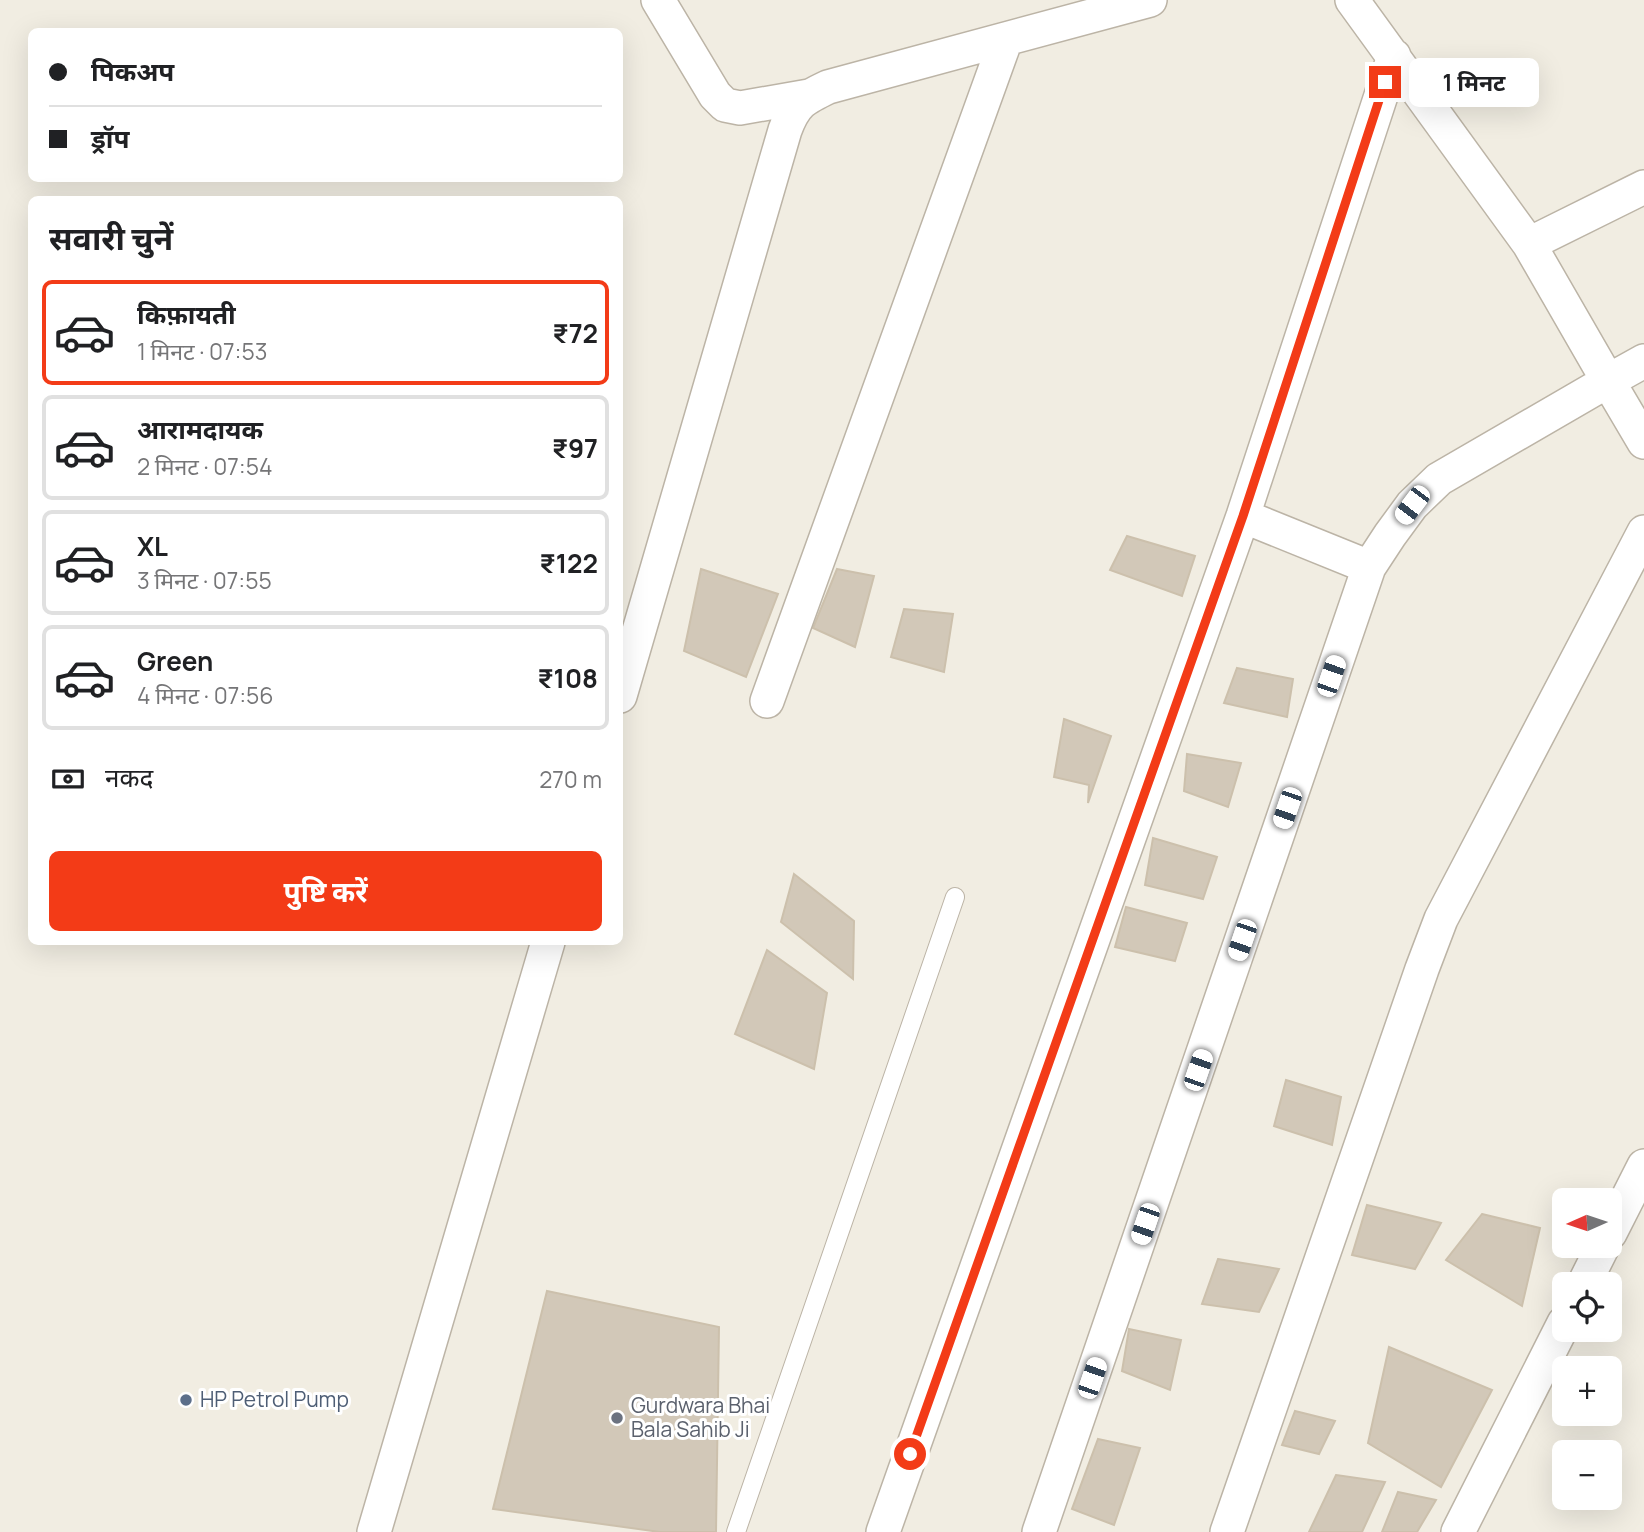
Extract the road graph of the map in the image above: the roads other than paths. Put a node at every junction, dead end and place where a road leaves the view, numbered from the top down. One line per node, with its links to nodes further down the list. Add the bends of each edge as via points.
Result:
1 (658, 0): 6 (street, via 715,95 725,104 740,108)
2 (1150, 0): 4 (street)
3 (1352, 0): 5 (street)
4 (1006, 39): 6 (street); 16 (street)
5 (1394, 56): 8 (street); 12 (street)
6 (809, 96): 15 (street, via 793,110 785,130)
7 (1644, 187): 8 (street)
8 (1529, 244): 10 (street)
9 (1644, 361): 10 (street)
10 (1608, 381): 11 (street); 14 (street, via 1438,479 1412,505)
11 (1644, 442)
12 (1243, 516): 14 (street); 24 (street)
13 (1644, 532): 26 (street, via 1441,919)
14 (1369, 567): 25 (street)
15 (623, 686)
16 (767, 701)
17 (955, 897): 23 (lane)
18 (547, 945): 22 (street)
19 (1644, 1166): 20 (street)
20 (1622, 1209)
21 (1554, 1342): 27 (street)
22 (374, 1532)
23 (736, 1532)
24 (883, 1532)
25 (1039, 1532)
26 (1227, 1532)
27 (1458, 1532)

